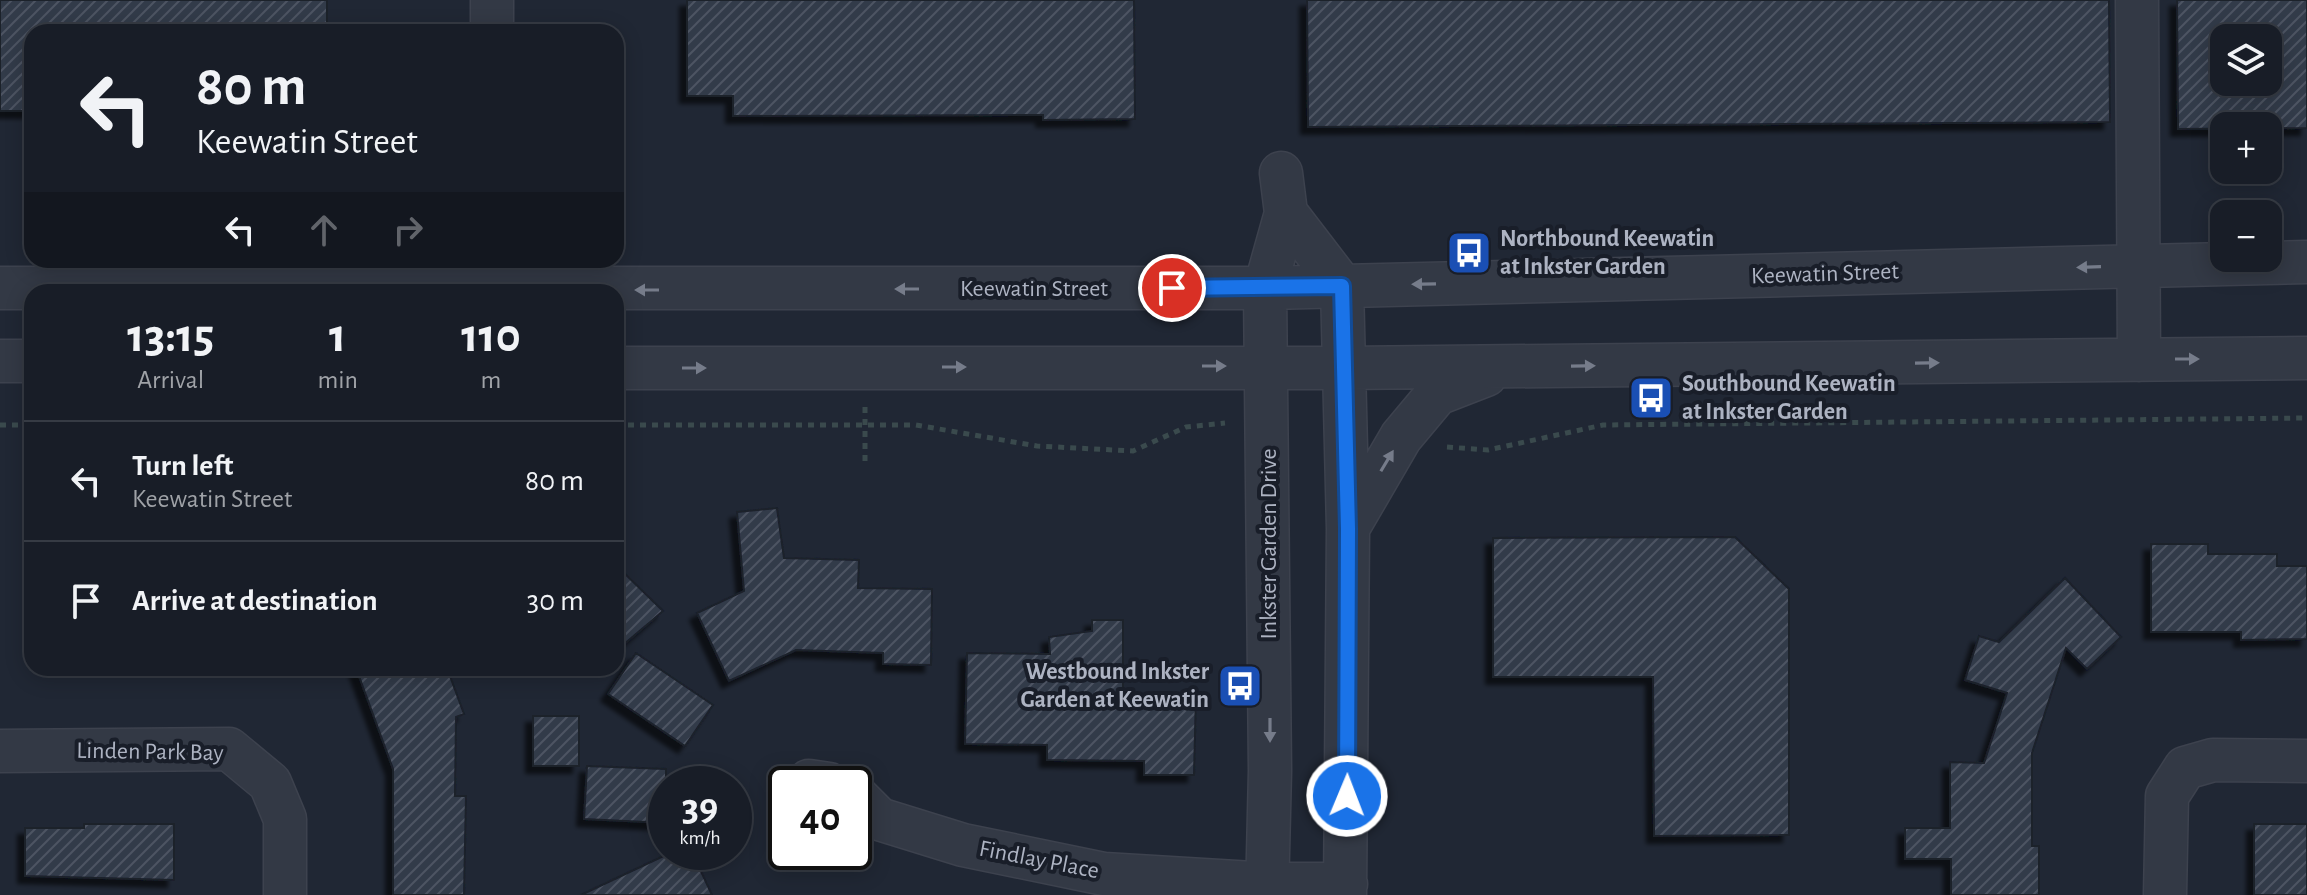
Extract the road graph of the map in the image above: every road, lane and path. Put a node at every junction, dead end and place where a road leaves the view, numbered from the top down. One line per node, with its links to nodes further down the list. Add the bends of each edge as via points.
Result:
1 (492, 0): 3 (street)
2 (2137, 0): 7 (street)
3 (492, 24)
4 (1281, 173): 5 (street)
5 (1286, 213): 10 (street); 13 (street, Inkster Garden Drive)
6 (2307, 262): 7 (street, Keewatin Street)
7 (2140, 265): 10 (street, Keewatin Street, one-way to 10); 15 (street)
8 (489, 281): 9 (street, Keewatin Street); 13 (street, Keewatin Street, one-way to 8)
9 (279, 284)
10 (1342, 286): 13 (street, Keewatin Street); 21 (street)
11 (0, 288): 12 (street, Keewatin Street)
12 (24, 288)
13 (1265, 288): 18 (street, Inkster Garden Drive)
14 (2307, 358): 15 (street, one-way to 14)
15 (2139, 360): 19 (street, one-way to 15)
16 (0, 361): 17 (street)
17 (24, 361)
18 (1267, 366): 20 (street, one-way to 18); 21 (street); 35 (street, Inkster Garden Drive, one-way to 35)
19 (1505, 367): 21 (street); 31 (street, one-way to 19, via 1401,437 1437,394)
20 (624, 368)
21 (1345, 368): 31 (street)
22 (864, 398): 27 (path)
23 (2307, 418): 29 (path, via 1603,425 1488,450)
24 (0, 425): 25 (path)
25 (24, 425)
26 (624, 425): 27 (path)
27 (865, 425): 28 (path, via 938,426 1037,446 1099,451 1133,451); 30 (path)
28 (1186, 427)
29 (1440, 446)
30 (865, 464)
31 (1348, 529): 36 (street)
32 (0, 751): 37 (street, Linden Park Bay, via 229,749 270,783 285,819)
33 (2307, 761): 38 (street, via 2213,760 2185,768 2167,796)
34 (872, 816): 35 (street, Findlay Place, via 963,845 1104,874)
35 (1268, 889): 36 (street, Findlay Place)
36 (1346, 889)
37 (285, 895)
38 (2165, 895)

